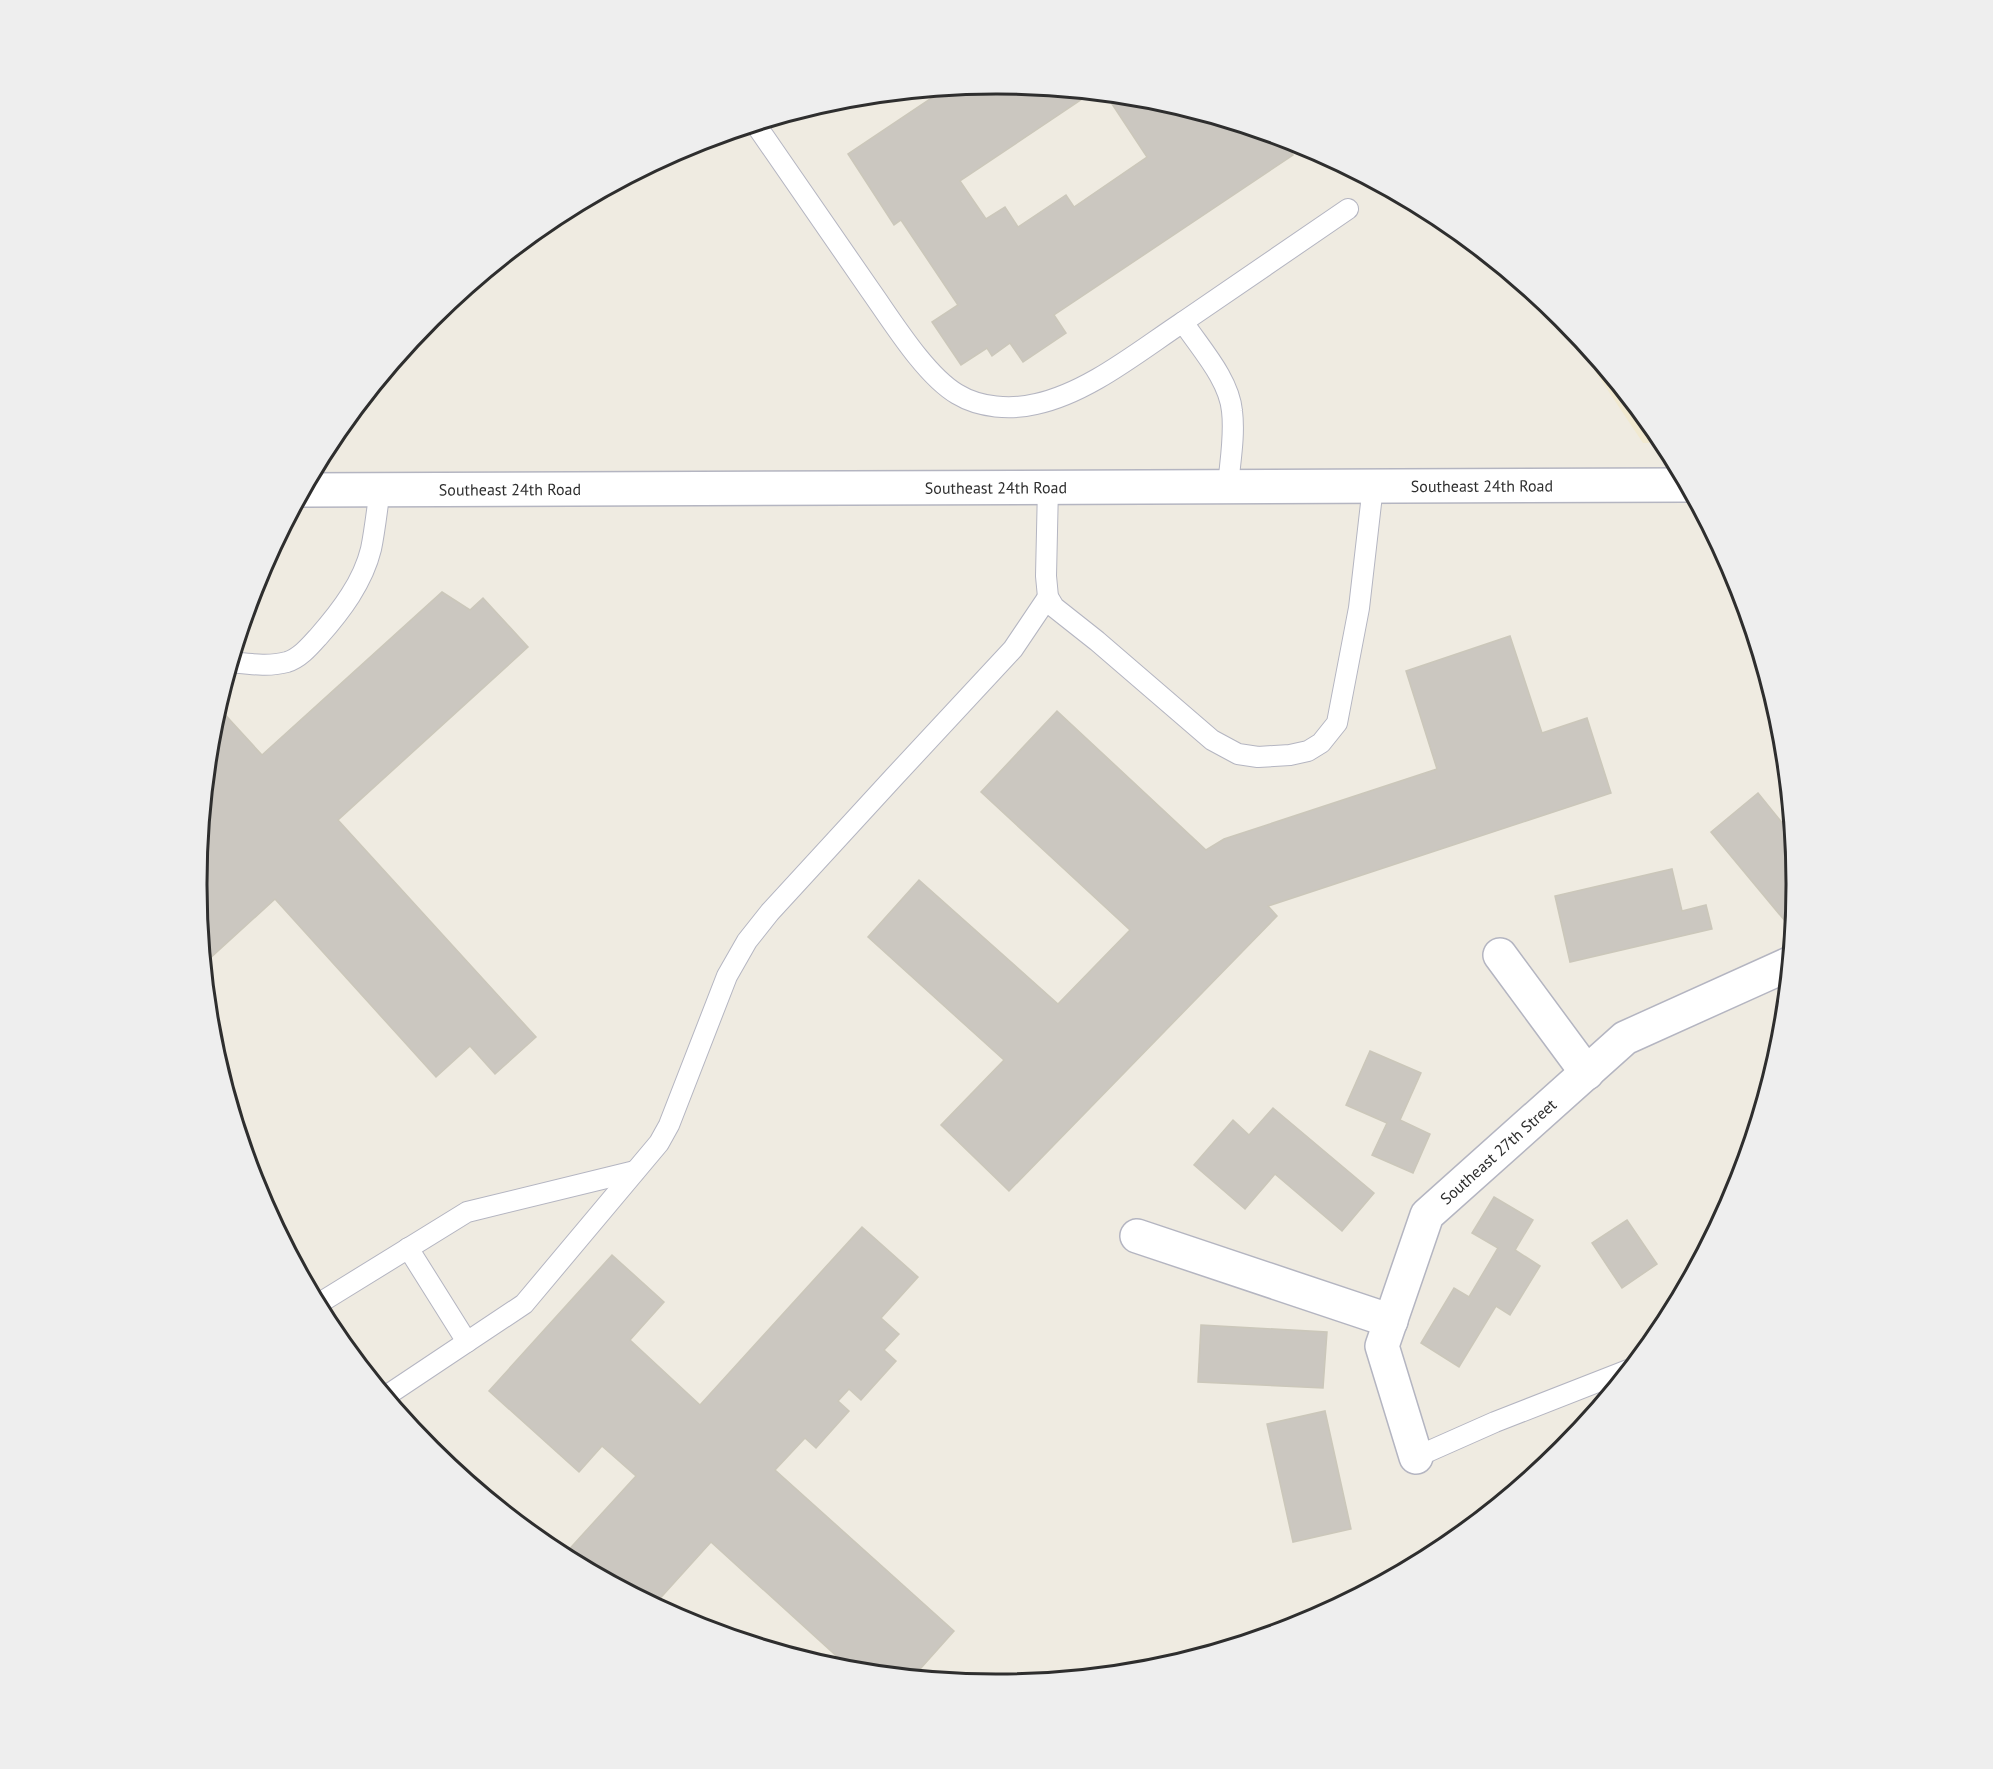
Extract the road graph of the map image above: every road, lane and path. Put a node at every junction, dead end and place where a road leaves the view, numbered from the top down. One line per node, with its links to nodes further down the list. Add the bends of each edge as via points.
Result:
1 (760, 131): 3 (lane, via 903,337 945,386 959,396 1002,407 1054,399 1092,381)
2 (1348, 209): 3 (lane)
3 (1183, 322): 5 (lane, via 1228,395 1233,427)
4 (1678, 485): 6 (street, Southeast 24th Road)
5 (1228, 486): 6 (street, Southeast 24th Road); 7 (street, Southeast 24th Road)
6 (1373, 486): 10 (lane, via 1359,608 1339,715 1321,743 1308,750 1258,757 1238,754 1212,740 1064,616)
7 (1048, 487): 8 (street, Southeast 24th Road); 10 (lane)
8 (380, 489): 9 (street, Southeast 24th Road); 11 (lane, via 370,550 358,581 329,624 289,662)
9 (312, 490)
10 (1048, 597): 15 (lane, via 1007,656 747,941 727,976 669,1125)
11 (238, 663)
12 (1500, 955): 14 (street)
13 (1782, 967): 14 (street, Southeast 27th Street, via 1625,1038)
14 (1587, 1073): 19 (street, Southeast 27th Street, via 1427,1215)
15 (635, 1171): 17 (lane, via 467,1212); 20 (lane, via 524,1304)
16 (1137, 1236): 19 (street)
17 (408, 1248): 18 (lane); 20 (lane)
18 (325, 1300)
19 (1390, 1321): 23 (street, Southeast 27th Street, via 1382,1346)
20 (467, 1342): 22 (lane)
21 (1614, 1376): 23 (lane)
22 (392, 1392)
23 (1416, 1457)

